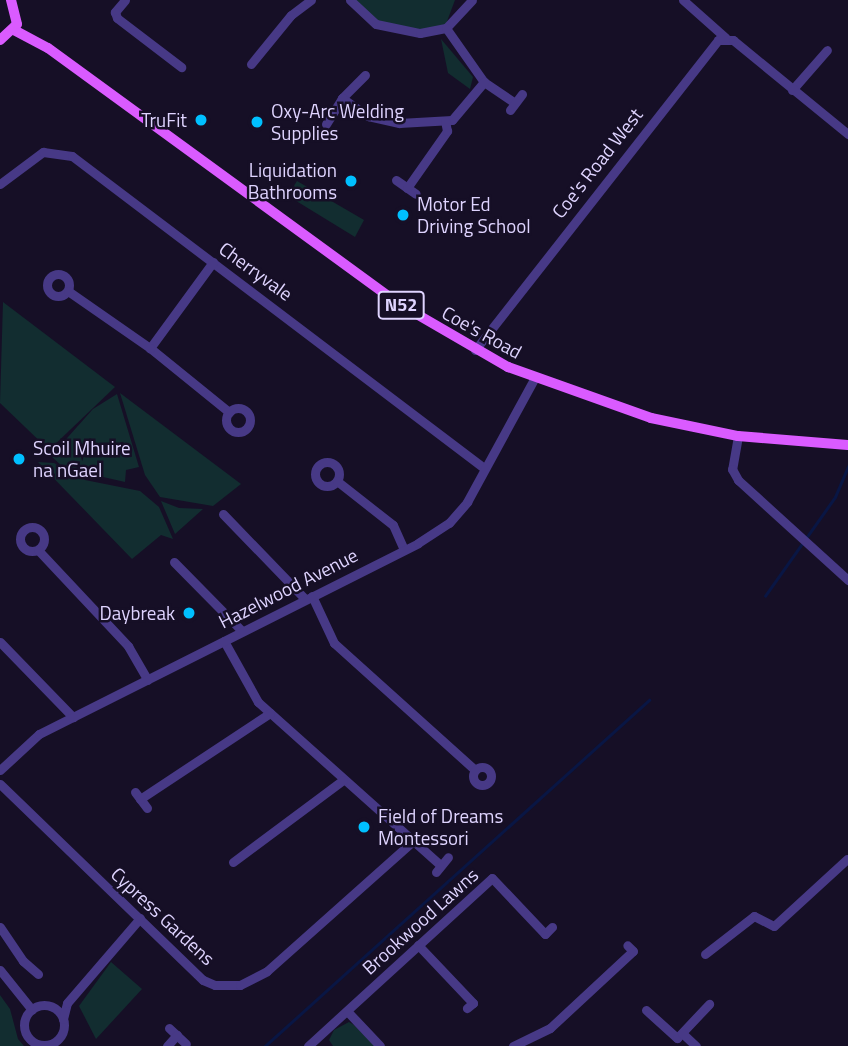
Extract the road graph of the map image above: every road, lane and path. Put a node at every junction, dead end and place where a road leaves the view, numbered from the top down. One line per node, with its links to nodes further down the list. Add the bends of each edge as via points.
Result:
1 (11, 0): 8 (main road, via 18,17)
2 (311, 0): 12 (street, via 292,15)
3 (350, 0): 7 (street, via 365,17 398,31)
4 (472, 0): 7 (street)
5 (683, 0): 9 (street)
6 (122, 3): 13 (street, via 117,18)
7 (446, 28): 15 (street)
8 (14, 30): 10 (main road); 29 (main road, Coe's Road / N52, via 48,48 401,304)
9 (726, 38): 16 (street); 29 (street, Coe's Road West, via 710,46)
10 (0, 40)
11 (827, 50): 16 (street)
12 (251, 64)
13 (181, 67)
14 (365, 75): 18 (street)
15 (484, 82): 17 (street, via 513,106); 19 (street, via 457,117)
16 (792, 90): 21 (street)
17 (522, 94)
18 (342, 98): 19 (street, via 381,119); 20 (street)
19 (445, 121): 24 (street, via 447,131)
20 (326, 124)
21 (848, 134)
22 (396, 180): 24 (street)
23 (0, 184): 26 (street, Cherryvale, via 32,156 63,152)
24 (407, 188): 25 (street)
25 (416, 194)
26 (213, 262): 28 (street); 34 (street, Cherryvale)
27 (68, 291): 28 (street)
28 (149, 348): 31 (street)
29 (475, 350): 30 (main road, Coe's Road / N52)
30 (534, 379): 32 (main road, Coe's Road / N52, via 651,418); 34 (street, Hazelwood Avenue)
31 (229, 412)
32 (738, 436): 33 (main road, Coe's Road / N52); 40 (street, via 732,468 738,480)
33 (848, 445)
34 (484, 468): 38 (street, Hazelwood Avenue, via 460,512)
35 (337, 481): 38 (street, via 393,525)
36 (223, 513): 41 (street)
37 (38, 550): 45 (street, via 128,646)
38 (404, 550): 41 (street, Hazelwood Avenue)
39 (174, 562): 42 (street, via 227,610)
40 (848, 580)
41 (308, 597): 42 (street, Hazelwood Avenue); 49 (street, via 334,643)
42 (242, 631): 43 (street, Hazelwood Avenue)
43 (224, 640): 45 (street, Hazelwood Avenue); 46 (street, via 244,680)
44 (0, 642): 47 (street)
45 (148, 680): 47 (street, Hazelwood Avenue)
46 (270, 713): 50 (street); 52 (street, via 138,796)
47 (72, 717): 48 (street, Hazelwood Avenue, via 39,734)
48 (0, 770)
49 (475, 770)
50 (343, 779): 53 (street); 56 (street)
51 (0, 784): 57 (street, Cypress Gardens)
52 (147, 808)
53 (413, 841): 54 (street, via 438,869); 57 (street, Cypress Gardens, via 267,971 240,985 203,980)
54 (448, 858)
55 (847, 859): 62 (street, via 774,926 754,916)
56 (233, 862)
57 (139, 918): 65 (street)
58 (0, 927): 63 (street, via 37,976)
59 (552, 928): 60 (street, Brookwood Lawns, via 545,934 492,878)
60 (418, 945): 68 (street, via 473,1003); 71 (street, Brookwood Lawns)
61 (627, 945): 84 (street, via 633,951 550,1028)
62 (705, 954)
63 (48, 965)
64 (0, 970): 69 (street)
65 (67, 1003): 67 (street); 72 (street)
66 (709, 1004): 74 (street)
67 (51, 1007): 69 (street); 72 (street)
68 (467, 1008)
69 (32, 1010): 77 (street, via 24,1027 30,1038 40,1045)
70 (646, 1010): 74 (street, via 677,1038)
71 (346, 1011): 76 (street, Brookwood Lawns); 83 (street)
72 (63, 1019): 77 (street)
73 (169, 1028): 75 (street)
74 (682, 1033): 85 (street)
75 (177, 1035): 78 (street); 80 (street)
76 (318, 1037): 81 (street, Brookwood Lawns); 82 (street)
77 (58, 1039): 79 (street)
78 (186, 1044)
79 (68, 1046)
80 (167, 1046)
81 (308, 1046)
82 (327, 1046)
83 (380, 1046)
84 (513, 1046)
85 (696, 1046)

